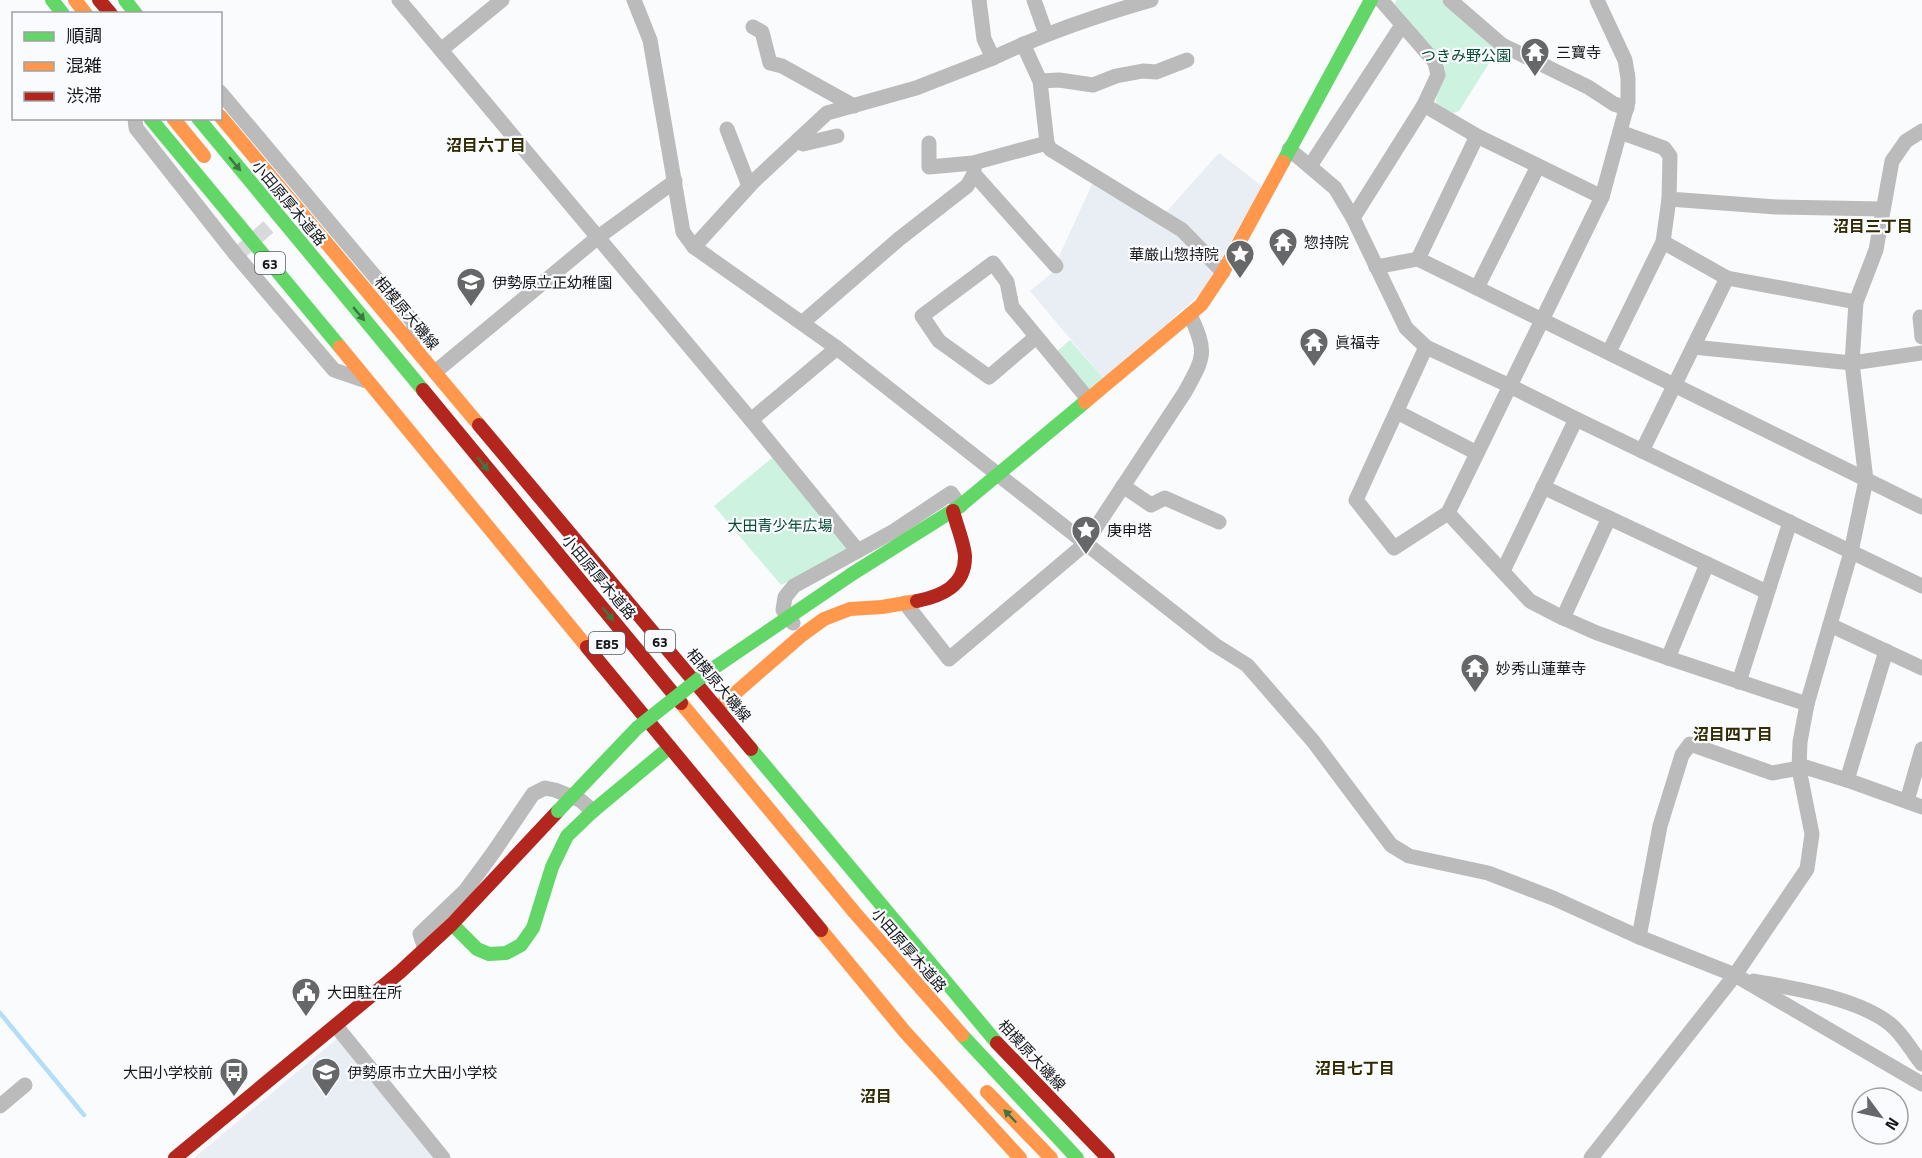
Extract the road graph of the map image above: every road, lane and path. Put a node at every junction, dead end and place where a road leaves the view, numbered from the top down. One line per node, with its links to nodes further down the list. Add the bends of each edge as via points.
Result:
1 (52, 0): 16 (main road)
2 (75, 0): 17 (main road)
3 (99, 0): 18 (main road)
4 (125, 0): 19 (main road)
5 (399, 0): 24 (street)
6 (502, 0): 24 (street)
7 (634, 0): 50 (street, via 650,40)
8 (979, 0): 25 (street, via 984,39)
9 (1034, 0): 22 (street)
10 (1150, 0): 15 (street)
11 (1371, 0): 45 (main road)
12 (1381, 0): 20 (street)
13 (1450, 0): 31 (street, via 1502,45)
14 (1597, 0): 31 (street, via 1624,60)
15 (1097, 7): 22 (street)
16 (61, 12)
17 (85, 12)
18 (109, 12)
19 (134, 12)
20 (1402, 25): 29 (street, via 1435,62 1438,75); 47 (street)
21 (753, 27): 30 (street, via 762,32 770,63)
22 (1046, 33): 23 (street)
23 (1023, 44): 25 (street); 27 (street)
24 (441, 50): 56 (street)
25 (993, 58): 30 (street, via 916,88)
26 (1187, 60): 27 (street, via 1156,72 1116,76 1093,85)
27 (1040, 81): 44 (street)
28 (222, 94): 72 (street, via 414,323)
29 (1424, 105): 40 (street); 55 (street)
30 (854, 106): 41 (street, via 827,113)
31 (1627, 108): 39 (street)
32 (222, 118): 72 (main road, 相模原大磯線 / 63)
33 (135, 120): 80 (street, via 136,128 334,370)
34 (152, 120): 80 (main road, 63)
35 (175, 120): 46 (main road)
36 (200, 120): 139 (main road, 小田原厚木道路 / E85, one-way to 139, via 855,913 992,1070)
37 (727, 129): 51 (street, via 737,141)
38 (1922, 131): 54 (street, via 1906,141 1892,161)
39 (1620, 132): 52 (street); 53 (street, via 1665,148 1670,156)
40 (1477, 136): 48 (street); 59 (street)
41 (798, 140): 42 (street, via 803,144); 51 (street)
42 (830, 141)
43 (928, 143): 49 (street, via 929,166)
44 (1047, 143): 49 (street); 62 (street, via 1050,149 1182,230)
45 (1289, 149): 47 (street); 62 (main road)
46 (212, 165)
47 (1310, 166): 55 (street, via 1335,188)
48 (1538, 166): 52 (street); 64 (street)
49 (974, 168): 60 (street); 69 (street, via 967,186)
50 (675, 181): 56 (street); 58 (street, via 683,232)
51 (749, 186): 58 (street)
52 (1602, 197): 68 (street)
53 (1669, 199): 54 (street); 57 (street)
54 (1882, 209): 65 (street, via 1876,250)
55 (1353, 218): 61 (street)
56 (597, 238): 79 (street); 86 (street)
57 (1663, 242): 63 (street); 76 (street)
58 (694, 247): 69 (street)
59 (1418, 259): 61 (street); 64 (street)
60 (1056, 266)
61 (1376, 267): 73 (street, via 1406,328)
62 (1223, 272): 66 (main road)
63 (1727, 278): 65 (street); 74 (street)
64 (1478, 288): 68 (street)
65 (1856, 302): 78 (street)
66 (1190, 315): 83 (main road); 91 (street, via 1203,349 1198,368)
67 (1920, 317): 71 (street)
68 (1542, 319): 76 (street); 82 (street)
69 (802, 323): 75 (street)
70 (1036, 337): 70 (street, via 1012,307 1007,282 993,263 922,316 939,341 989,377); 83 (street)
71 (1922, 337)
72 (412, 345): 79 (main road, 相模原大磯線 / 63)
73 (1426, 347): 82 (street); 84 (street)
74 (1693, 347): 78 (street); 81 (street)
75 (837, 348): 86 (street); 89 (street)
76 (1609, 352): 81 (street)
77 (1922, 353): 78 (street)
78 (1852, 363): 90 (street)
79 (435, 372): 116 (main road, 相模原大磯線 / 63)
80 (369, 382): 118 (main road, 63)
81 (1674, 384): 87 (street); 90 (street)
82 (1510, 386): 85 (street); 88 (street)
83 (1088, 399): 89 (main road)
84 (1397, 412): 88 (street); 95 (street, via 1356,500 1394,548)
85 (1576, 419): 87 (street); 92 (street)
86 (751, 420): 100 (street)
87 (1642, 451): 98 (street)
88 (1477, 453): 95 (street)
89 (998, 476): 94 (main road); 99 (street)
90 (1866, 480): 93 (street); 101 (street)
91 (1123, 486): 97 (street, via 1151,505 1165,498 1194,515); 99 (street)
92 (1543, 487): 96 (street); 103 (street)
93 (1922, 507)
94 (956, 508): 100 (street, via 951,493); 106 (main road, via 965,557 960,578 946,593); 125 (main road, bridge, via 705,674 637,729)
95 (1449, 513): 103 (street)
96 (1609, 518): 102 (street); 107 (street)
97 (1219, 522)
98 (1790, 522): 101 (street); 105 (street)
99 (1085, 544): 106 (street, via 949,659); 126 (street, via 1246,665 1313,741 1391,845 1409,856 1488,873)
100 (858, 550): 109 (street, via 794,586 785,597 783,610)
101 (1851, 552): 104 (street); 108 (street)
102 (1707, 564): 105 (street); 111 (street)
103 (1503, 571): 107 (street, via 1530,601)
104 (1922, 586)
105 (1767, 592): 113 (street)
106 (905, 603): 109 (main road, via 850,609)
107 (1563, 618): 111 (street)
108 (1830, 625): 110 (street); 115 (street)
109 (802, 635): 116 (main road)
110 (1886, 651): 112 (street); 121 (street)
111 (1668, 658): 113 (street)
112 (1922, 668)
113 (1739, 682): 115 (street)
114 (653, 698): 117 (main road)
115 (1808, 704): 120 (street)
116 (717, 709): 140 (main road, 相模原大磯線 / 63, via 1008,1056)
117 (668, 717)
118 (670, 747): 124 (main road); 137 (main road, 63, via 905,1032)
119 (1922, 749): 122 (street)
120 (1799, 769): 121 (street, via 1805,767); 126 (street, via 1772,773 1690,744 1682,755 1660,826); 128 (street, via 1812,834 1807,869)
121 (1847, 780): 122 (street)
122 (1907, 801): 123 (street)
123 (1922, 807)
124 (593, 811): 125 (main road, via 562,843 533,928 521,945 506,953 489,954 472,945); 127 (street, via 580,800 555,790 533,794 465,891 420,934)
125 (452, 924): 127 (main road)
126 (1639, 937): 128 (street)
127 (425, 949): 129 (main road)
128 (1739, 977): 130 (street, via 1864,1008 1892,1025); 132 (street); 141 (street)
129 (336, 1026): 135 (main road); 136 (street)
130 (1922, 1064)
131 (979, 1083): 138 (main road, one-way to 131)
132 (1922, 1084)
133 (25, 1085): 134 (street)
134 (0, 1106)
135 (175, 1158)
136 (443, 1158)
137 (1020, 1158)
138 (1051, 1158)
139 (1077, 1158)
140 (1108, 1158)
141 (1591, 1158)

